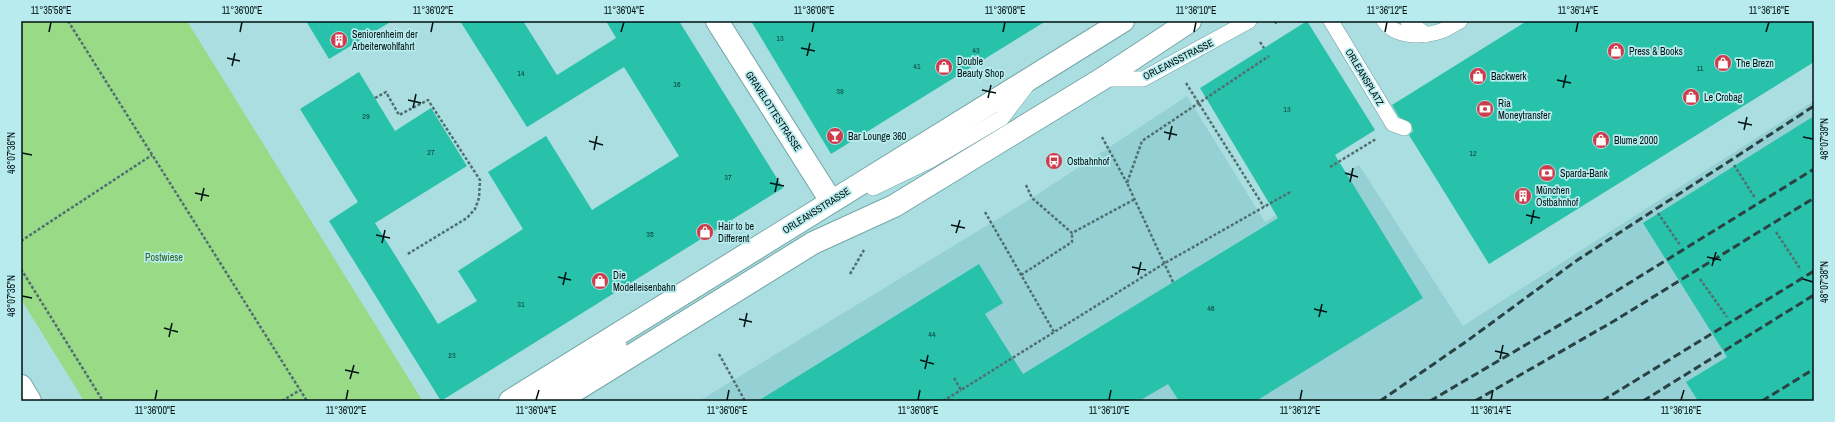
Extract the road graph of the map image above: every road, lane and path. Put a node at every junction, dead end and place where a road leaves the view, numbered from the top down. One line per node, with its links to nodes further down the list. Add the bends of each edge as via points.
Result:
1 (68, 21): 21 (path)
2 (717, 21): 30 (main road, GRAVELOTTESTRASSE)
3 (1123, 21): 30 (main road, ORLEANSSTRASSE, via 1034,76)
4 (1190, 21): 14 (main road, ORLEANSSTRASSE)
5 (1249, 21): 14 (lane, ORLEANSSTRASSE, via 1143,79)
6 (1275, 21): 11 (path)
7 (1331, 21): 18 (lane, ORLEANSPLATZ, via 1393,124)
8 (1384, 21): 12 (lane, via 1387,26 1404,34)
9 (1408, 21): 12 (lane)
10 (1460, 21): 12 (lane, via 1442,31)
11 (1277, 25)
12 (1426, 35)
13 (1269, 56): 17 (path)
14 (1102, 79): 30 (main road, ORLEANSSTRASSE, via 894,206)
15 (1185, 82): 17 (path)
16 (375, 98): 37 (path, via 386,92 399,115 428,100 480,180 479,198 475,209 467,218)
17 (1198, 102): 24 (path, via 1142,140); 29 (path)
18 (1404, 128)
19 (1102, 137): 24 (path)
20 (1377, 139): 23 (path)
21 (152, 155): 35 (path); 50 (path)
22 (1734, 165): 27 (path)
23 (1330, 167)
24 (1127, 183): 28 (path)
25 (1026, 185): 34 (path, via 1032,198)
26 (1292, 191): 29 (path)
27 (1755, 198)
28 (1135, 199): 34 (path); 38 (path)
29 (1264, 207): 38 (path)
30 (839, 212): 56 (main road, ORLEANSSTRASSE); 57 (lane); 58 (main road, ORLEANSSTRASSE, via 813,243)
31 (985, 212): 42 (path)
32 (1658, 213): 36 (path)
33 (1776, 232): 40 (path)
34 (1072, 233): 42 (path, via 1072,242)
35 (21, 241)
36 (1680, 245)
37 (406, 255)
38 (1165, 263): 44 (path); 46 (path)
39 (21, 270): 41 (path)
40 (1801, 270)
41 (22, 274): 53 (path)
42 (1021, 275): 46 (path)
43 (1700, 279): 45 (path)
44 (1173, 282)
45 (1726, 317)
46 (1054, 332): 51 (path)
47 (719, 354): 59 (path)
48 (954, 378): 51 (path)
49 (21, 386): 52 (main road)
50 (300, 390): 54 (path); 55 (path)
51 (961, 390): 60 (path)
52 (30, 401)
53 (103, 401)
54 (282, 401)
55 (308, 401)
56 (510, 401)
57 (531, 401)
58 (558, 401)
59 (745, 401)
60 (943, 401)

